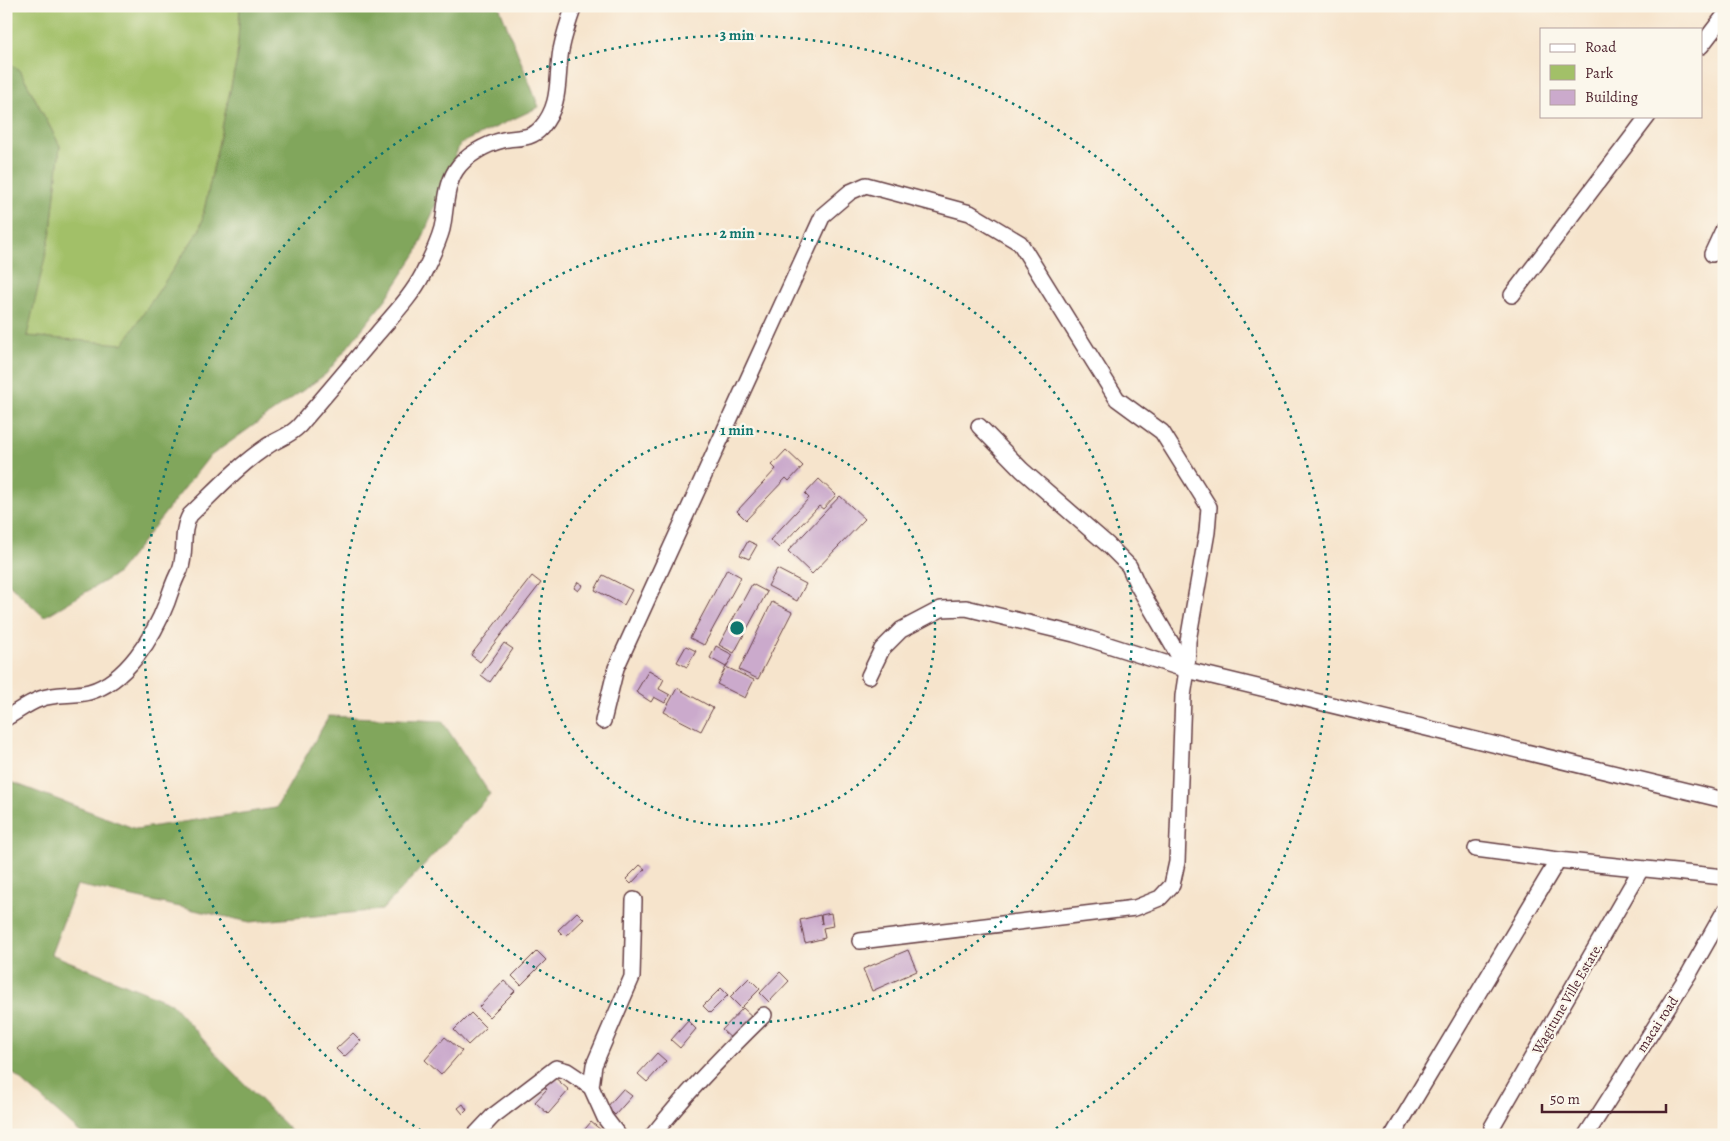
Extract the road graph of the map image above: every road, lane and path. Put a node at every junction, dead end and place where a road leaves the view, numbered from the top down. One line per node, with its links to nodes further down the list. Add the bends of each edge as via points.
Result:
1 (574, 6): 11 (street, via 561,48 558,91 548,120 527,137 494,143 461,164 450,181 435,248 412,293 299,426 231,475 190,515 184,532 180,570 156,624 136,658 104,687 40,699)
2 (1724, 16): 3 (street)
3 (1702, 45)
4 (1646, 118): 7 (street)
5 (1724, 228): 6 (street)
6 (1712, 254)
7 (1512, 295)
8 (979, 426): 9 (street, via 1022,470 1129,566)
9 (1187, 670): 10 (street, via 1074,634 966,608 941,609 901,630 882,649); 12 (street, via 1188,641 1209,507 1162,432 1117,399 1020,243 970,213 866,185 850,192 823,215 616,668); 13 (street); 20 (street, via 1183,696 1177,862 1172,885 1160,898 1135,908)
10 (869, 676)
11 (6, 718)
12 (603, 721)
13 (1724, 800)
14 (1476, 850): 15 (street)
15 (1558, 860): 16 (street); 27 (street)
16 (1641, 869): 17 (street); 23 (street, Wagitune Ville Estate.)
17 (1724, 877)
18 (634, 900): 22 (street, via 632,977 594,1066)
19 (1724, 912): 28 (street, macai road, via 1690,972)
20 (860, 942)
21 (764, 1015): 26 (street, via 725,1053)
22 (591, 1087): 24 (street, via 567,1071 556,1068 493,1116); 25 (street, via 605,1118)
23 (1492, 1127)
24 (475, 1135)
25 (618, 1135)
26 (653, 1135)
27 (1393, 1135)
28 (1586, 1135)

